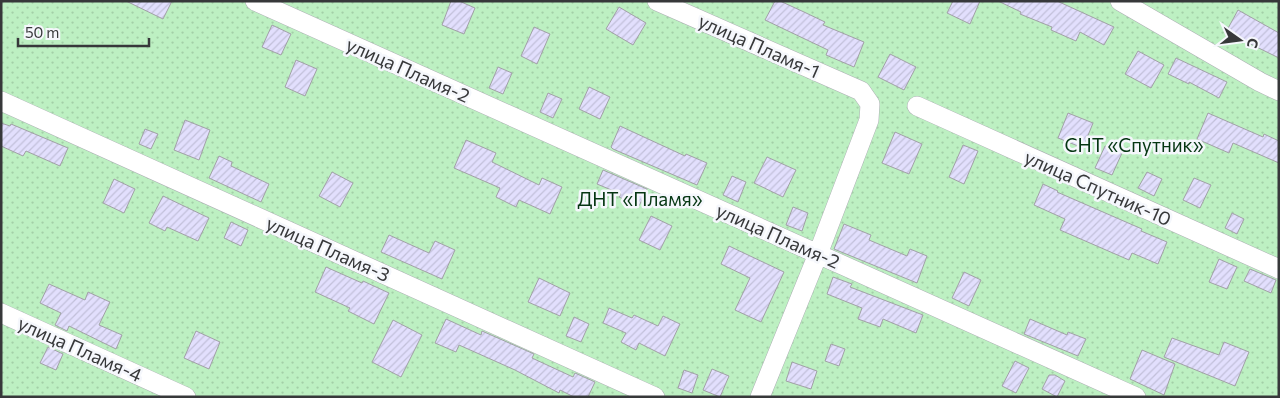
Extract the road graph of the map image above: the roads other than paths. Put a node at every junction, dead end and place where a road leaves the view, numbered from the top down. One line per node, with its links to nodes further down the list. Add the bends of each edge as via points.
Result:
1 (255, 1): 7 (street, улица Пламя-2)
2 (657, 1): 7 (street, улица Пламя-1, via 861,90 870,104 869,120)
3 (1120, 1): 4 (street)
4 (1279, 91)
5 (1, 101): 11 (street, улица Пламя-3)
6 (917, 106): 8 (street, улица Спутник-10)
7 (818, 254): 12 (street); 13 (street, улица Пламя-2)
8 (1279, 269)
9 (1, 313): 10 (street, улица Пламя-4)
10 (186, 397)
11 (656, 397)
12 (760, 397)
13 (1136, 397)

